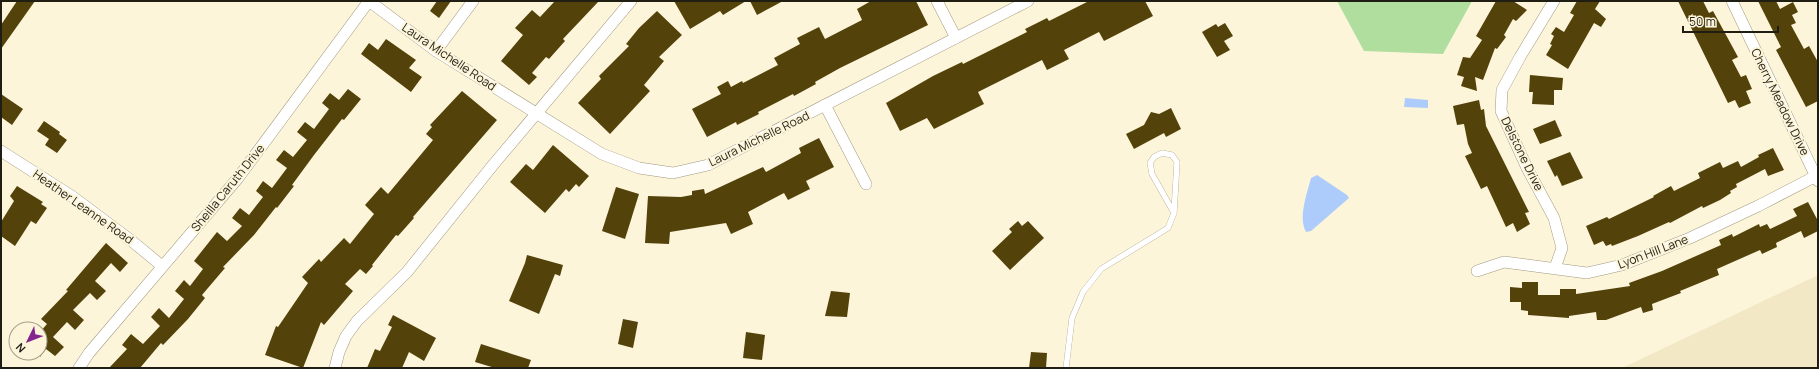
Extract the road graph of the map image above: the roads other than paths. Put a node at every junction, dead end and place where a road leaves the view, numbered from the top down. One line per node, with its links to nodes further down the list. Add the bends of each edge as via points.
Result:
1 (369, 1): 9 (street, Laura Michelle Road); 16 (street, Sheilla Caruth Drive, via 242,172)
2 (473, 1): 9 (street)
3 (631, 1): 11 (street)
4 (937, 1): 8 (street)
5 (1028, 1): 8 (street, Laura Michelle Road)
6 (1554, 1): 17 (street, Delstone Drive, via 1502,90 1501,111 1527,168 1554,218 1562,248)
7 (1732, 1): 13 (street, Cherry Meadow Drive)
8 (956, 38): 10 (street, Laura Michelle Road)
9 (436, 51): 11 (street, Laura Michelle Road)
10 (825, 105): 11 (street, Laura Michelle Road, via 708,165 673,173 639,168 602,154); 14 (street)
11 (538, 113): 20 (street, via 407,272 357,321 346,336)
12 (3, 156): 16 (street, Heather Leanne Road, via 73,197)
13 (1817, 178): 17 (street, Lyon Hill Lane, via 1690,238 1622,265 1587,273)
14 (866, 184)
15 (1174, 214): 15 (lane, via 1178,162 1172,155 1162,152 1154,156 1150,163 1152,174); 21 (lane, via 1168,228 1101,269 1083,292 1072,318)
16 (162, 266): 19 (street, Sheilla Caruth Drive)
17 (1555, 268): 18 (street, Lyon Hill Lane, via 1504,262)
18 (1477, 271)
19 (79, 368)
20 (335, 368)
21 (1066, 368)

